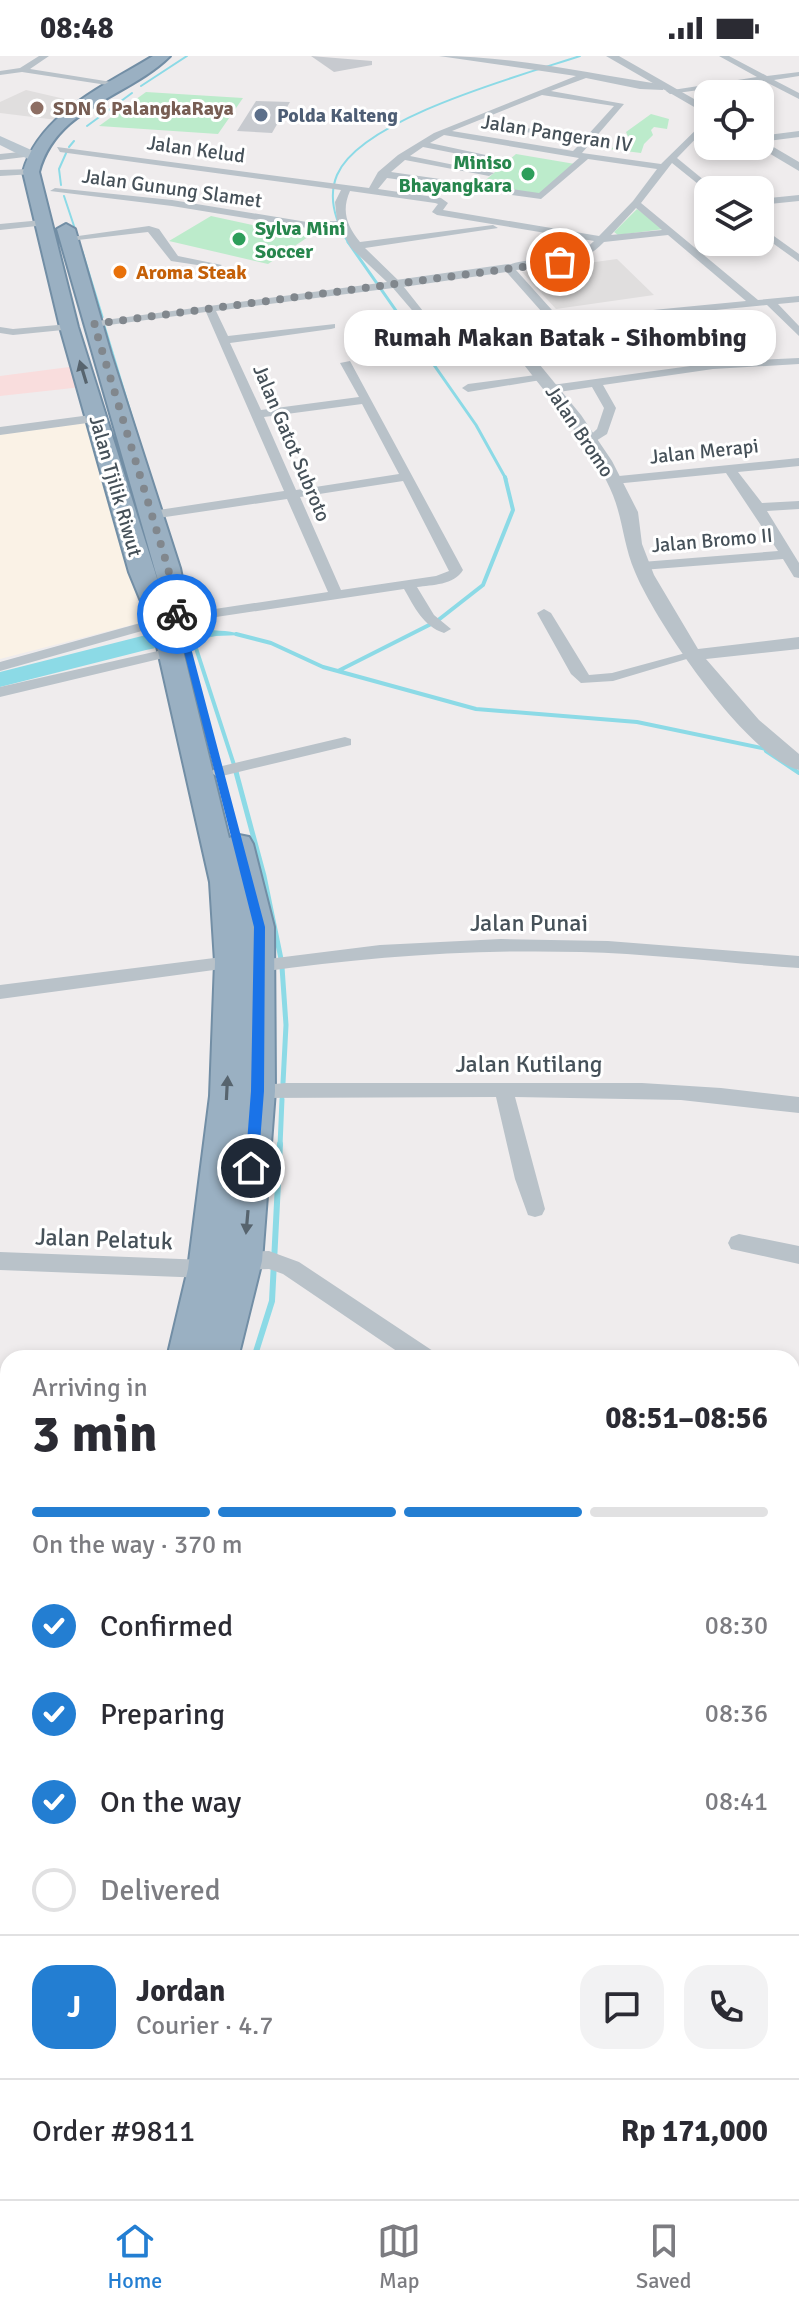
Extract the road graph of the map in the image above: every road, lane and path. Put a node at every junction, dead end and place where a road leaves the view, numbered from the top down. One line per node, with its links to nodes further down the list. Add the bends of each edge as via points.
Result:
1 (11, 56): 8 (street)
2 (45, 56): 8 (street)
3 (163, 56): 14 (highway)
4 (180, 56): 29 (highway, via 95,112)
5 (443, 56): 11 (street)
6 (611, 56): 16 (street)
7 (723, 56): 12 (street)
8 (22, 70): 9 (street); 14 (street)
9 (0, 73)
10 (799, 74): 12 (street)
11 (584, 76): 16 (street); 17 (street)
12 (764, 79): 13 (street); 18 (street)
13 (757, 80)
14 (120, 84): 29 (highway, via 67,119)
15 (694, 87): 16 (street)
16 (666, 89): 19 (street)
17 (545, 93): 21 (street); 27 (street, via 620,104)
18 (799, 96)
19 (694, 104)
20 (515, 129): 27 (street)
21 (445, 132): 28 (street); 30 (street, Jalan Pangeran IV)
22 (799, 134): 24 (street)
23 (694, 135): 36 (street)
24 (781, 136): 25 (street); 31 (street)
25 (774, 138)
26 (0, 140): 38 (main road)
27 (588, 141): 33 (street)
28 (420, 144): 35 (street); 37 (street)
29 (57, 146): 38 (highway); 46 (street, Jalan Kelud); 47 (highway, Jalan Tjilik Riwut)
30 (522, 146): 33 (street, Jalan Pangeran IV); 37 (street)
31 (799, 147)
32 (774, 150): 40 (street)
33 (581, 155): 39 (street, Jalan Pangeran IV); 45 (street, via 541,196)
34 (0, 157): 38 (street)
35 (401, 157): 42 (street); 43 (street)
36 (672, 158): 39 (street); 44 (street)
37 (504, 160): 42 (street)
38 (31, 161): 41 (street); 52 (highway, Jalan Tjilik Riwut)
39 (663, 167): 51 (street)
40 (799, 167)
41 (0, 173)
42 (489, 173): 45 (street)
43 (381, 174): 45 (street); 48 (street)
44 (694, 176)
45 (475, 186)
46 (342, 188): 48 (street); 53 (street)
47 (55, 191): 53 (street, Jalan Gunung Slamet); 57 (highway, Jalan Tjilik Riwut)
48 (371, 192): 54 (street, via 438,200 443,203 437,212)
49 (799, 198): 50 (street)
50 (774, 201)
51 (636, 203): 56 (street); 58 (street)
52 (42, 223): 55 (street); 63 (highway, Jalan Tjilik Riwut)
53 (339, 225): 60 (street)
54 (513, 225): 58 (street); 60 (street)
55 (0, 227)
56 (671, 232): 58 (street); 69 (street)
57 (69, 238): 62 (highway, Jalan Tjilik Riwut); 64 (street, via 153,230 175,259)
58 (613, 240): 65 (street, via 580,258)
59 (774, 240): 61 (street)
60 (355, 246): 66 (street)
61 (799, 259)
62 (75, 260): 63 (highway); 73 (highway, Jalan Tjilik Riwut)
63 (51, 262): 75 (highway, Jalan Tjilik Riwut)
64 (217, 265)
65 (508, 268): 66 (street); 72 (street)
66 (384, 285): 70 (street); 76 (street, via 435,334)
67 (799, 299): 68 (street)
68 (769, 301): 69 (street); 78 (street)
69 (754, 302): 71 (street)
70 (210, 309): 73 (street); 79 (street, Jalan Gatot Subroto)
71 (666, 311): 72 (street); 82 (street)
72 (557, 322): 76 (street)
73 (94, 324): 98 (highway, Jalan Tjilik Riwut)
74 (331, 326): 79 (street)
75 (69, 327): 77 (street); 88 (highway, Jalan Tjilik Riwut, one-way to 75)
76 (505, 327): 83 (street, Jalan Bromo)
77 (0, 330)
78 (799, 333)
79 (224, 340): 87 (street, Jalan Gatot Subroto)
80 (799, 361): 82 (street)
81 (346, 363): 86 (street)
82 (713, 366): 84 (street)
83 (547, 383): 84 (street); 85 (street); 90 (street, Jalan Bromo)
84 (596, 383): 90 (street, via 610,408 603,431)
85 (468, 388)
86 (366, 400): 87 (street); 93 (street)
87 (255, 414): 95 (street, Jalan Gatot Subroto)
88 (98, 418): 89 (street); 106 (highway, Jalan Tjilik Riwut, via 141,572)
89 (0, 431)
90 (591, 440): 94 (street, Jalan Bromo)
91 (799, 462): 92 (street, Jalan Merapi)
92 (730, 469): 94 (street, Jalan Merapi); 97 (street)
93 (406, 477): 95 (street); 102 (street, via 456,570 444,579)
94 (614, 480): 100 (street, Jalan Bromo, via 630,512)
95 (291, 495): 98 (street); 103 (street, Jalan Gatot Subroto)
96 (799, 505): 97 (street)
97 (758, 507): 99 (street)
98 (152, 515): 106 (highway, Jalan Tjilik Riwut)
99 (785, 555): 100 (street, Jalan Bromo II); 101 (street)
100 (642, 566): 108 (street, Jalan Bromo, via 670,622)
101 (799, 574)
102 (407, 583): 103 (street); 105 (street)
103 (336, 594): 106 (street)
104 (544, 613): 108 (street, via 578,674 590,681)
105 (436, 624)
106 (173, 634): 109 (street); 110 (street); 111 (highway, Jalan Tjilik Riwut)
107 (799, 643): 108 (street)
108 (698, 662): 113 (street, Jalan Bromo, via 767,741)
109 (0, 667)
110 (0, 692)
111 (197, 732): 114 (highway, Jalan Tjilik Riwut); 116 (highway, Jalan Tjilik Riwut)
112 (345, 742): 114 (street)
113 (796, 762)
114 (218, 772): 116 (highway, Jalan Tjilik Riwut, via 259,927)
115 (799, 962): 116 (street, Jalan Punai, via 528,946 410,949)
116 (245, 964): 117 (street, Jalan Punai); 119 (highway, Jalan Tjilik Riwut); 126 (highway, Jalan Tjilik Riwut, one-way to 116)
117 (0, 992)
118 (503, 1090): 119 (street, Jalan Kutilang); 120 (street, Jalan Kutilang, via 684,1092); 121 (street)
119 (258, 1091): 125 (highway, Jalan Tjilik Riwut, one-way to 125)
120 (799, 1105)
121 (535, 1209)
122 (739, 1243): 123 (street)
123 (799, 1255)
124 (0, 1261): 126 (street, Jalan Pelatuk)
125 (244, 1261): 126 (street, Jalan Pelatuk); 128 (highway, Jalan Tjilik Riwut); 129 (street, Jalan Pelatuk, via 269,1260 291,1268)
126 (206, 1269): 127 (highway, Jalan Tjilik Riwut)
127 (188, 1350)
128 (221, 1350)
129 (413, 1350)

